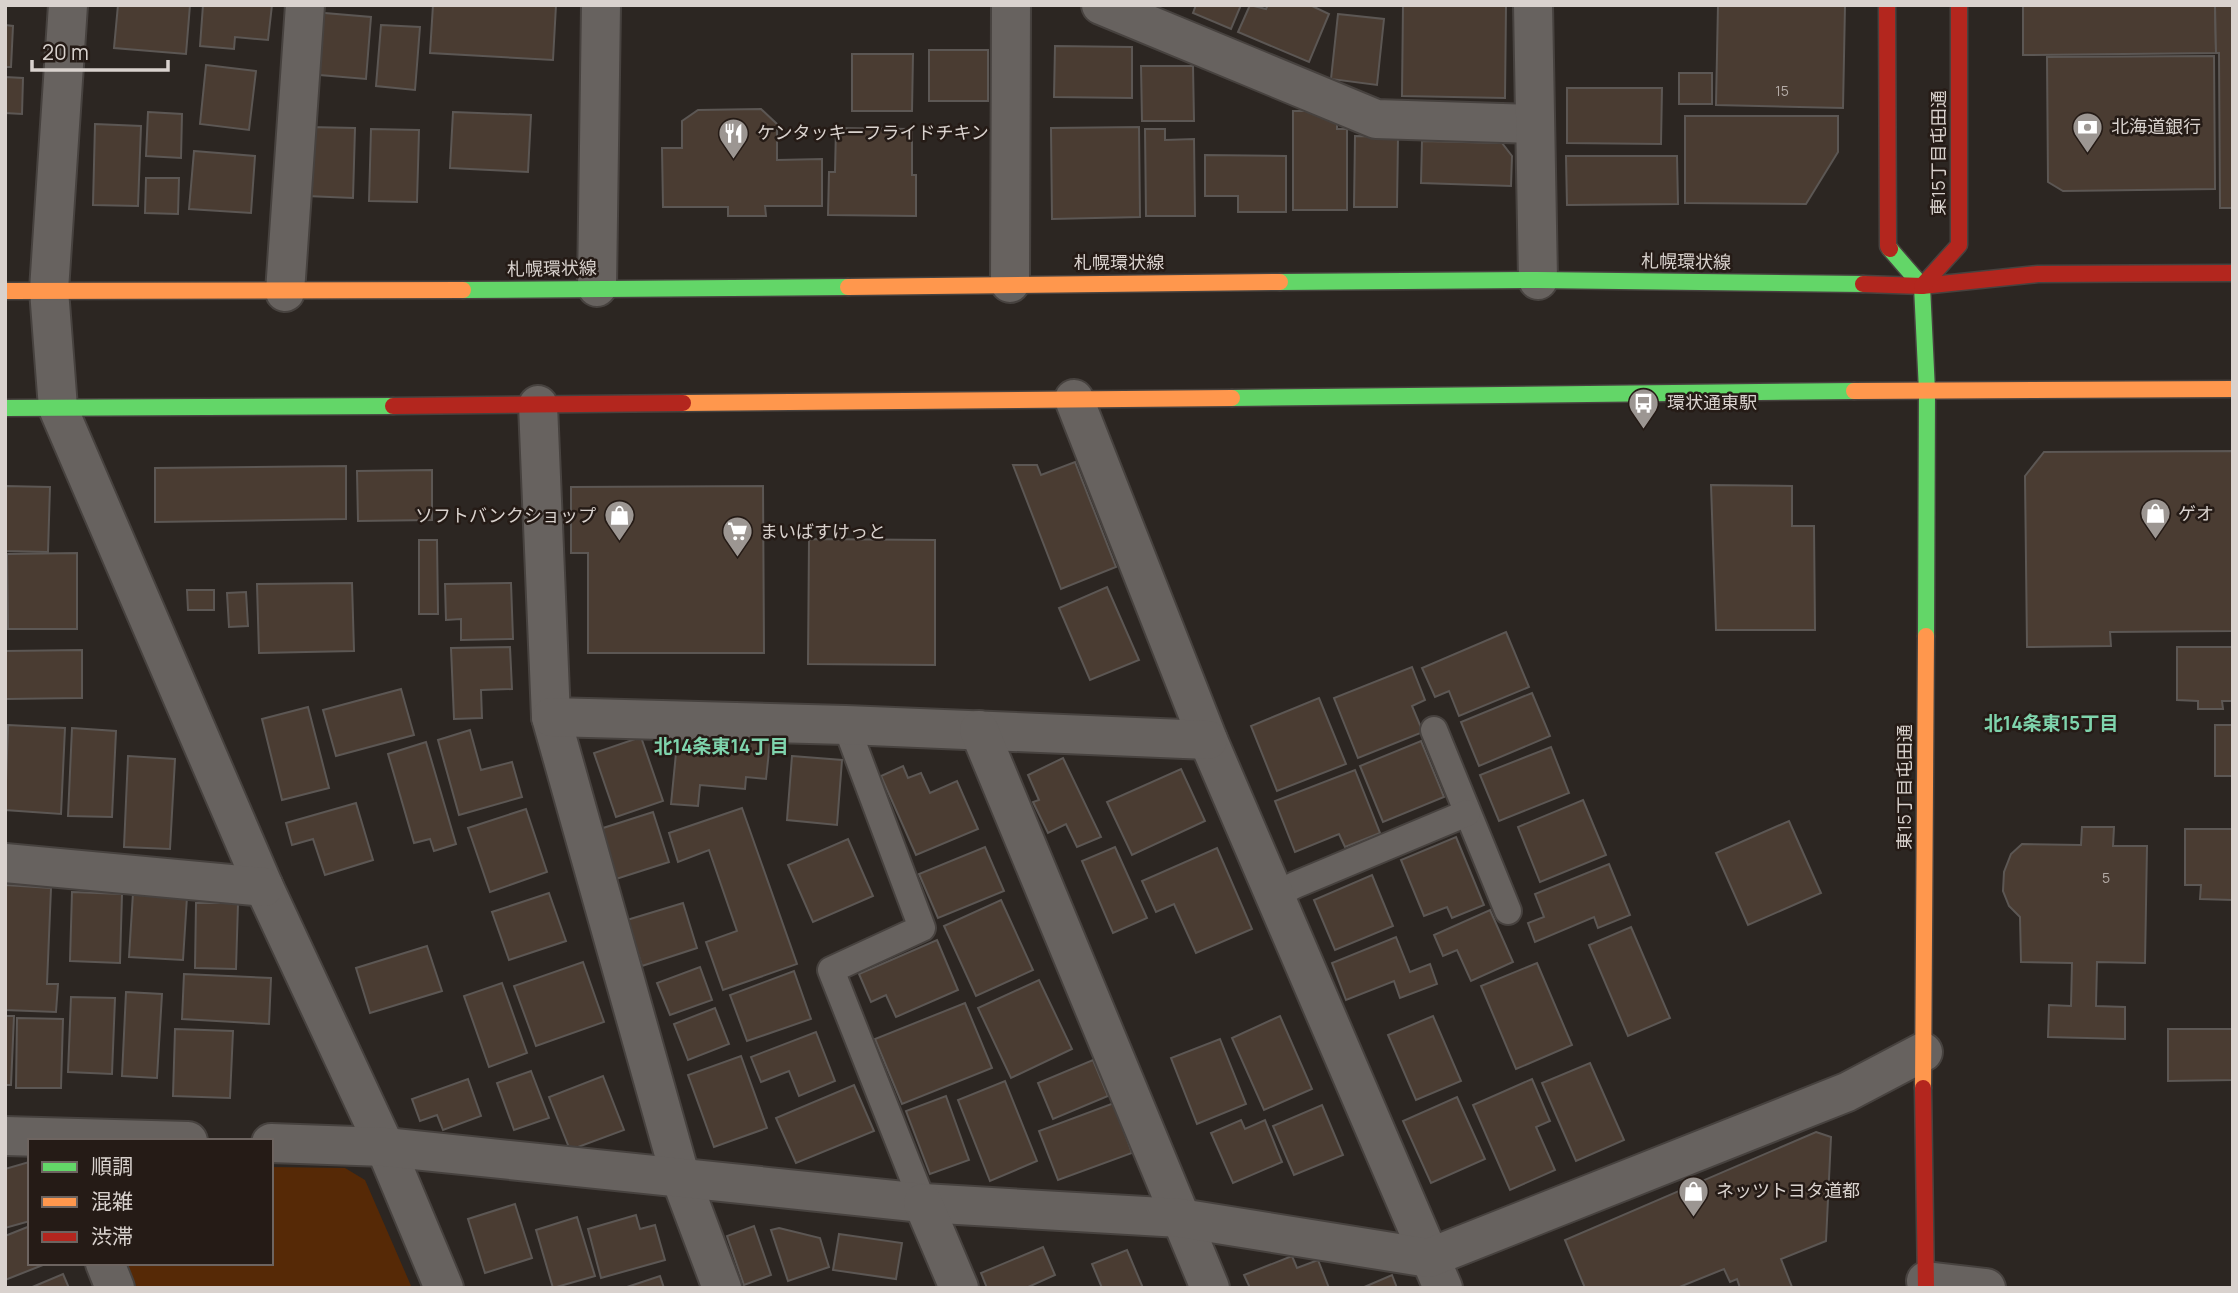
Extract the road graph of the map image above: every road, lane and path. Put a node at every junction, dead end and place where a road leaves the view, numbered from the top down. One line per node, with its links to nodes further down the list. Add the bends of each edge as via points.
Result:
1 (68, 5): 15 (street)
2 (305, 5): 17 (street)
3 (601, 5): 14 (street)
4 (1012, 5): 12 (street)
5 (1101, 5): 9 (street, via 1376,119)
6 (1533, 5): 9 (street)
7 (1886, 5): 13 (main road, via 1888,246)
8 (1959, 5): 13 (main road, 東15丁目屯田通, via 1959,245)
9 (1535, 124): 11 (street)
10 (2233, 273): 13 (main road, 札幌環状線, via 2038,274)
11 (1538, 280): 12 (main road, 札幌環状線); 13 (main road, 札幌環状線)
12 (1010, 283): 14 (main road, 札幌環状線)
13 (1922, 286): 19 (main road, 東15丁目屯田通)
14 (597, 287): 17 (main road, 札幌環状線)
15 (49, 290): 16 (main road, 札幌環状線); 17 (main road, 札幌環状線); 23 (street)
16 (5, 291)
17 (285, 292)
18 (2233, 389): 19 (main road)
19 (1927, 391): 20 (main road); 34 (main road, 東15丁目屯田通)
20 (1074, 399): 21 (main road); 28 (street)
21 (538, 405): 23 (main road); 24 (street)
22 (5, 408): 23 (main road)
23 (58, 408): 31 (street)
24 (551, 717): 25 (street); 39 (street)
25 (846, 725): 26 (street); 40 (lane, via 922,928 831,970)
26 (979, 730): 28 (street); 41 (street)
27 (1434, 730): 29 (lane)
28 (1208, 740): 32 (street)
29 (1468, 813): 32 (lane); 33 (lane)
30 (5, 863): 31 (street)
31 (264, 887): 38 (street)
32 (1274, 895): 43 (street)
33 (1507, 911)
34 (1923, 1052): 43 (street, via 1847,1093); 44 (main road, 東15丁目屯田通)
35 (5, 1136): 36 (street)
36 (51, 1139)
37 (273, 1143): 38 (street)
38 (385, 1147): 39 (street); 46 (street)
39 (681, 1179): 40 (street); 47 (street)
40 (923, 1203): 41 (street); 48 (street)
41 (1180, 1218): 43 (street); 49 (street)
42 (106, 1265): 45 (street)
43 (1436, 1273)
44 (1926, 1284): 50 (street)
45 (116, 1288)
46 (444, 1288)
47 (722, 1288)
48 (959, 1288)
49 (1210, 1288)
50 (1986, 1288)

